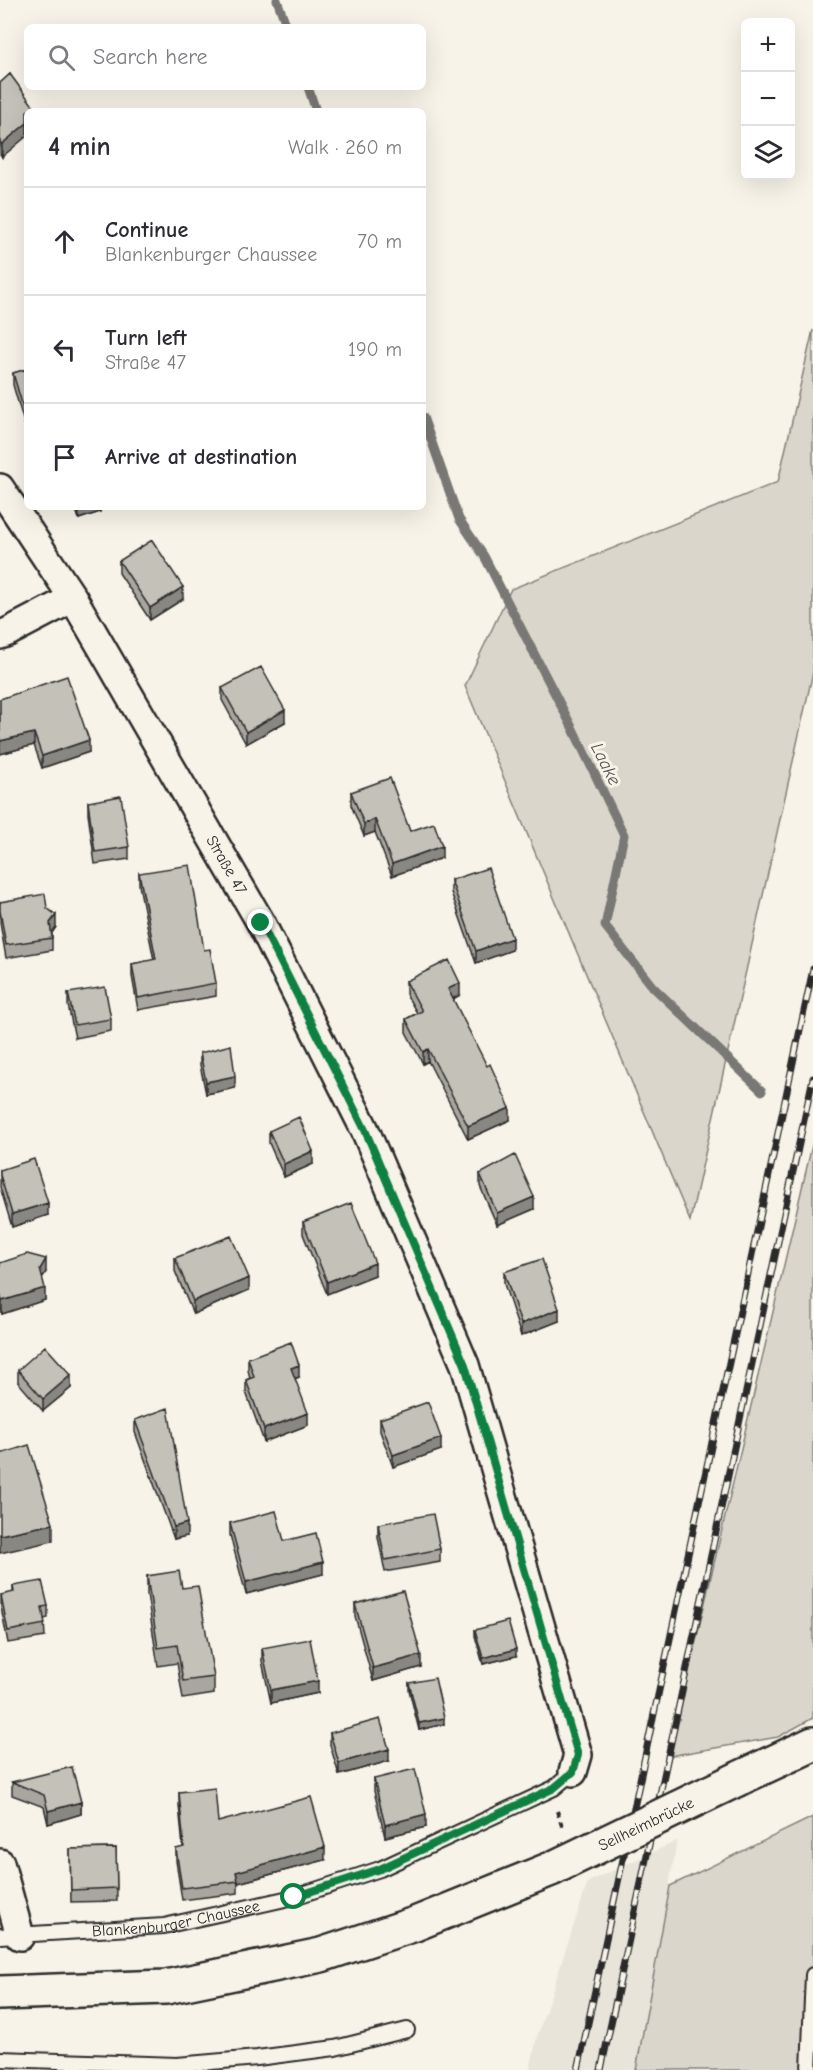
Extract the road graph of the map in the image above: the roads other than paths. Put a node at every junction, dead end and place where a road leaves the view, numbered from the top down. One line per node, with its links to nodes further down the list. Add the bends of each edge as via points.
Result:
1 (0, 488): 2 (street, Straße 47)
2 (73, 598): 3 (street); 5 (street, Straße 47, via 261,923 365,1130 465,1365 578,1755)
3 (0, 635)
4 (813, 1744): 9 (main road, Sellheimbrücke, bridge, via 551,1869 415,1924 321,1955 166,1987)
5 (573, 1772): 7 (lane, Blankenburger Chaussee, via 554,1788 380,1869 294,1897 164,1926)
6 (0, 1863): 7 (street)
7 (10, 1936)
8 (813, 1974): 12 (lane)
9 (0, 1993)
10 (406, 2030): 11 (lane, via 334,2048 177,2065)
11 (0, 2059)
12 (809, 2070)

